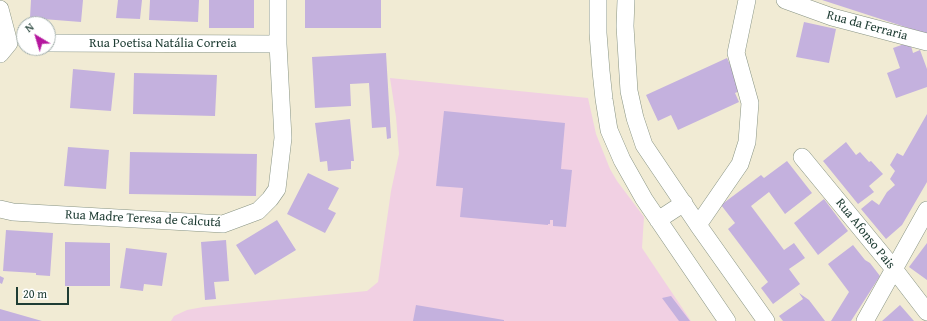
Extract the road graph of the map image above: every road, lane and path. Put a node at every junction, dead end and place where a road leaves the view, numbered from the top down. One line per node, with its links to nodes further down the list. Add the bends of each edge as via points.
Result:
1 (278, 0): 9 (street, Rua Madre Teresa de Calcutá)
2 (598, 0): 15 (street, via 601,71 609,130 622,160)
3 (626, 0): 12 (street, via 629,91 635,118 644,145)
4 (747, 0): 16 (street, via 736,53 750,103 747,142 740,164)
5 (785, 0): 7 (street, Rua da Ferraria, via 832,17)
6 (0, 9): 10 (street)
7 (927, 42)
8 (56, 43): 9 (street, Rua Poetisa Natália Correia)
9 (278, 44): 13 (street, Rua Madre Teresa de Calcutá, via 283,138 277,189 258,211 223,224 13,212)
10 (11, 47)
11 (802, 157): 17 (street, Rua Afonso Pais)
12 (684, 203): 15 (street); 16 (street)
13 (0, 209)
14 (927, 210): 17 (street)
15 (658, 220): 19 (street)
16 (698, 225): 20 (street)
17 (894, 270): 18 (street, Rua Afonso Pais); 21 (street)
18 (927, 312)
19 (727, 321)
20 (766, 321)
21 (865, 321)

